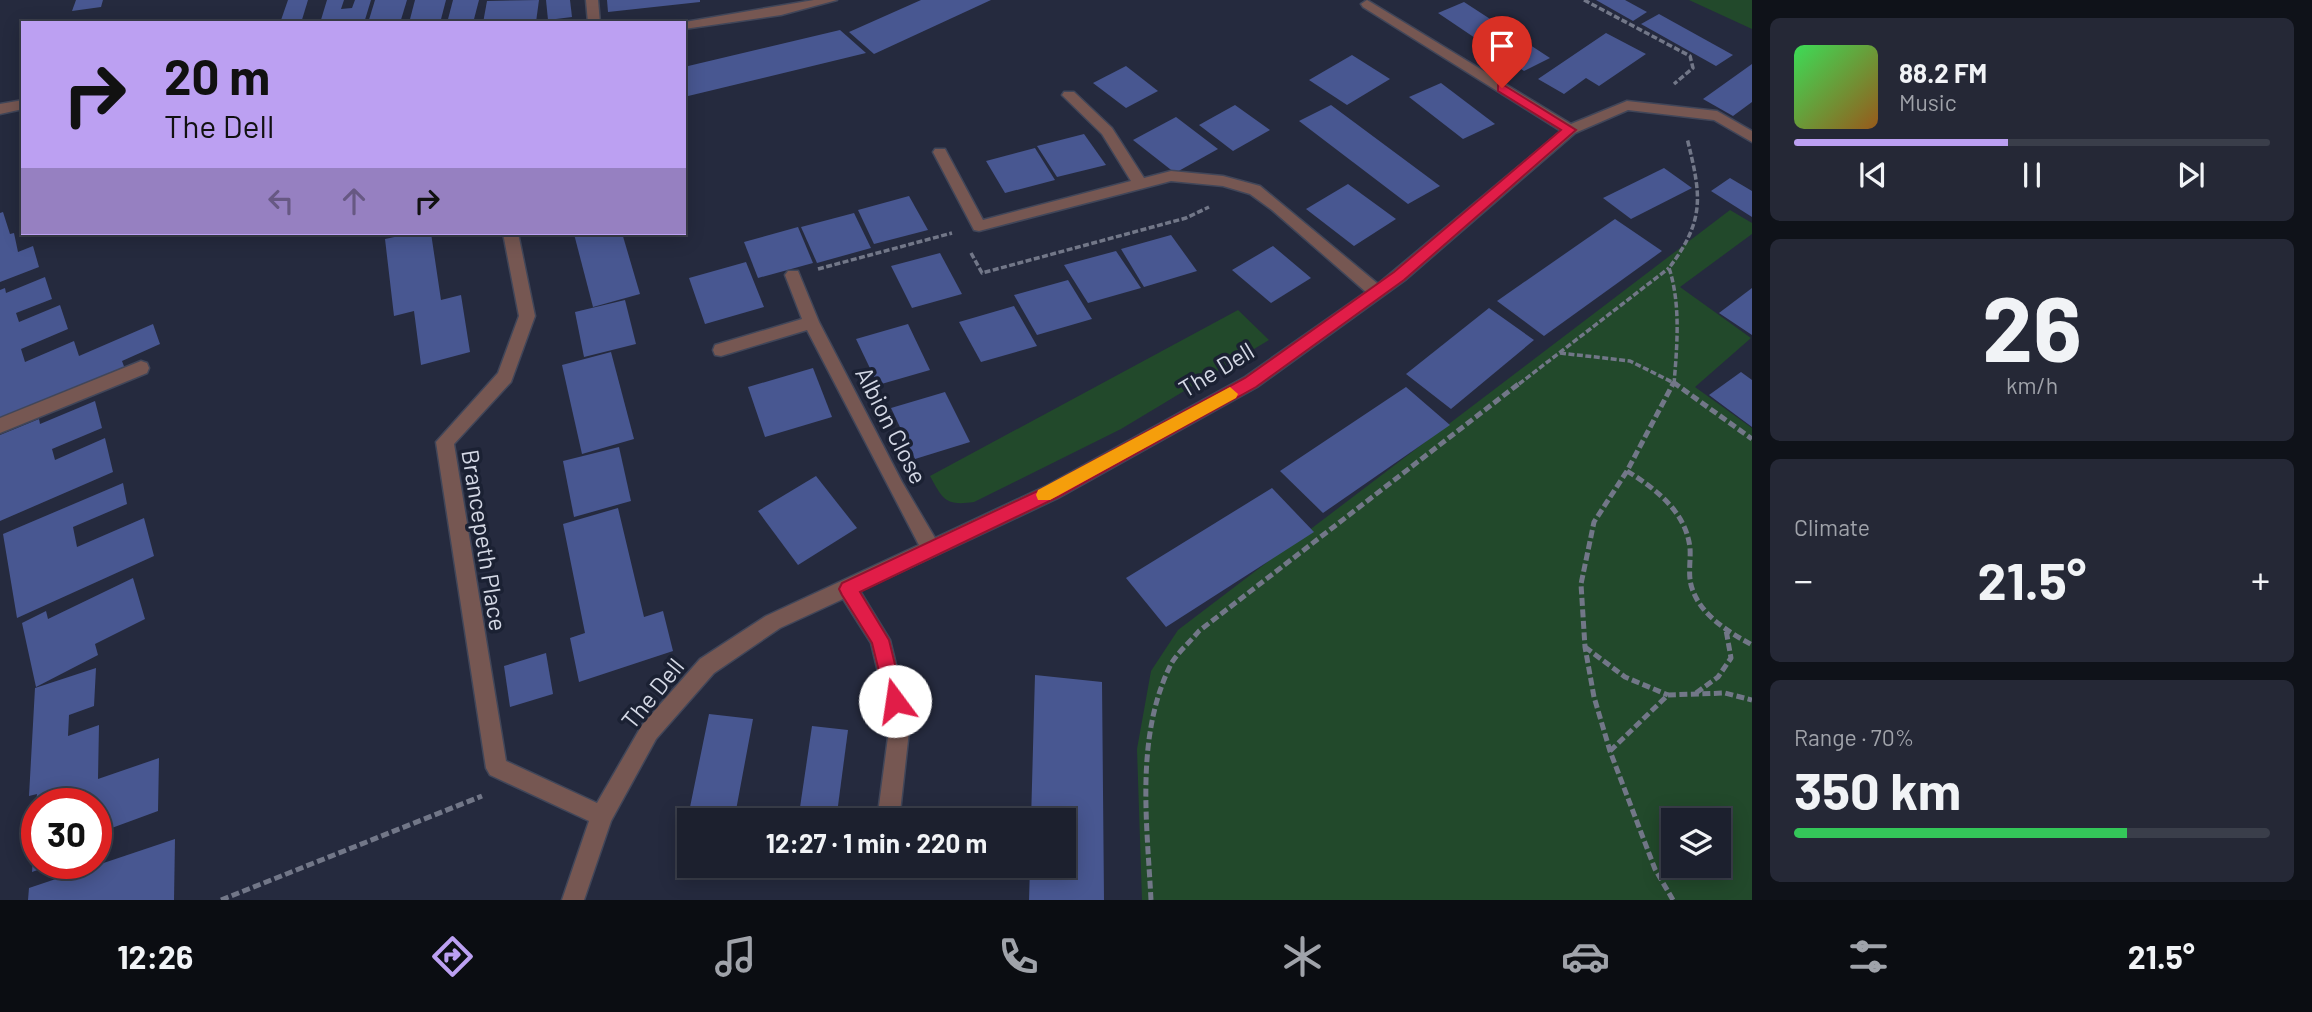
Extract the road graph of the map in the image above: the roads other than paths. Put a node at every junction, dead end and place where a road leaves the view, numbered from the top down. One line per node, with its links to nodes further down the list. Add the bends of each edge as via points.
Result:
1 (592, 0): 4 (street)
2 (831, 0): 5 (street)
3 (1367, 4): 9 (street)
4 (594, 21)
5 (686, 24)
6 (1069, 95): 12 (street, via 1107,131)
7 (21, 104): 8 (street)
8 (0, 109)
9 (1570, 130): 10 (street, The Dell, via 1628,105 1717,116); 15 (street, The Dell)
10 (1752, 137)
11 (940, 152): 12 (street, via 979,226)
12 (1140, 184): 15 (street, via 1171,176 1223,181 1255,190)
13 (510, 235): 23 (street, Brancepeth Place, via 527,316 505,377 445,442 497,768)
14 (793, 275): 16 (street, Albion Close)
15 (1377, 292): 20 (street, The Dell, via 1251,382 1052,492)
16 (811, 322): 17 (street); 20 (street, Albion Close)
17 (721, 350)
18 (141, 368): 19 (street)
19 (0, 426)
20 (931, 549): 21 (street, The Dell)
21 (848, 589): 22 (street, via 880,640 900,722); 23 (street, The Dell, via 773,622 708,666 649,732)
22 (890, 808)
23 (602, 816): 24 (street, The Dell)
24 (573, 900)

